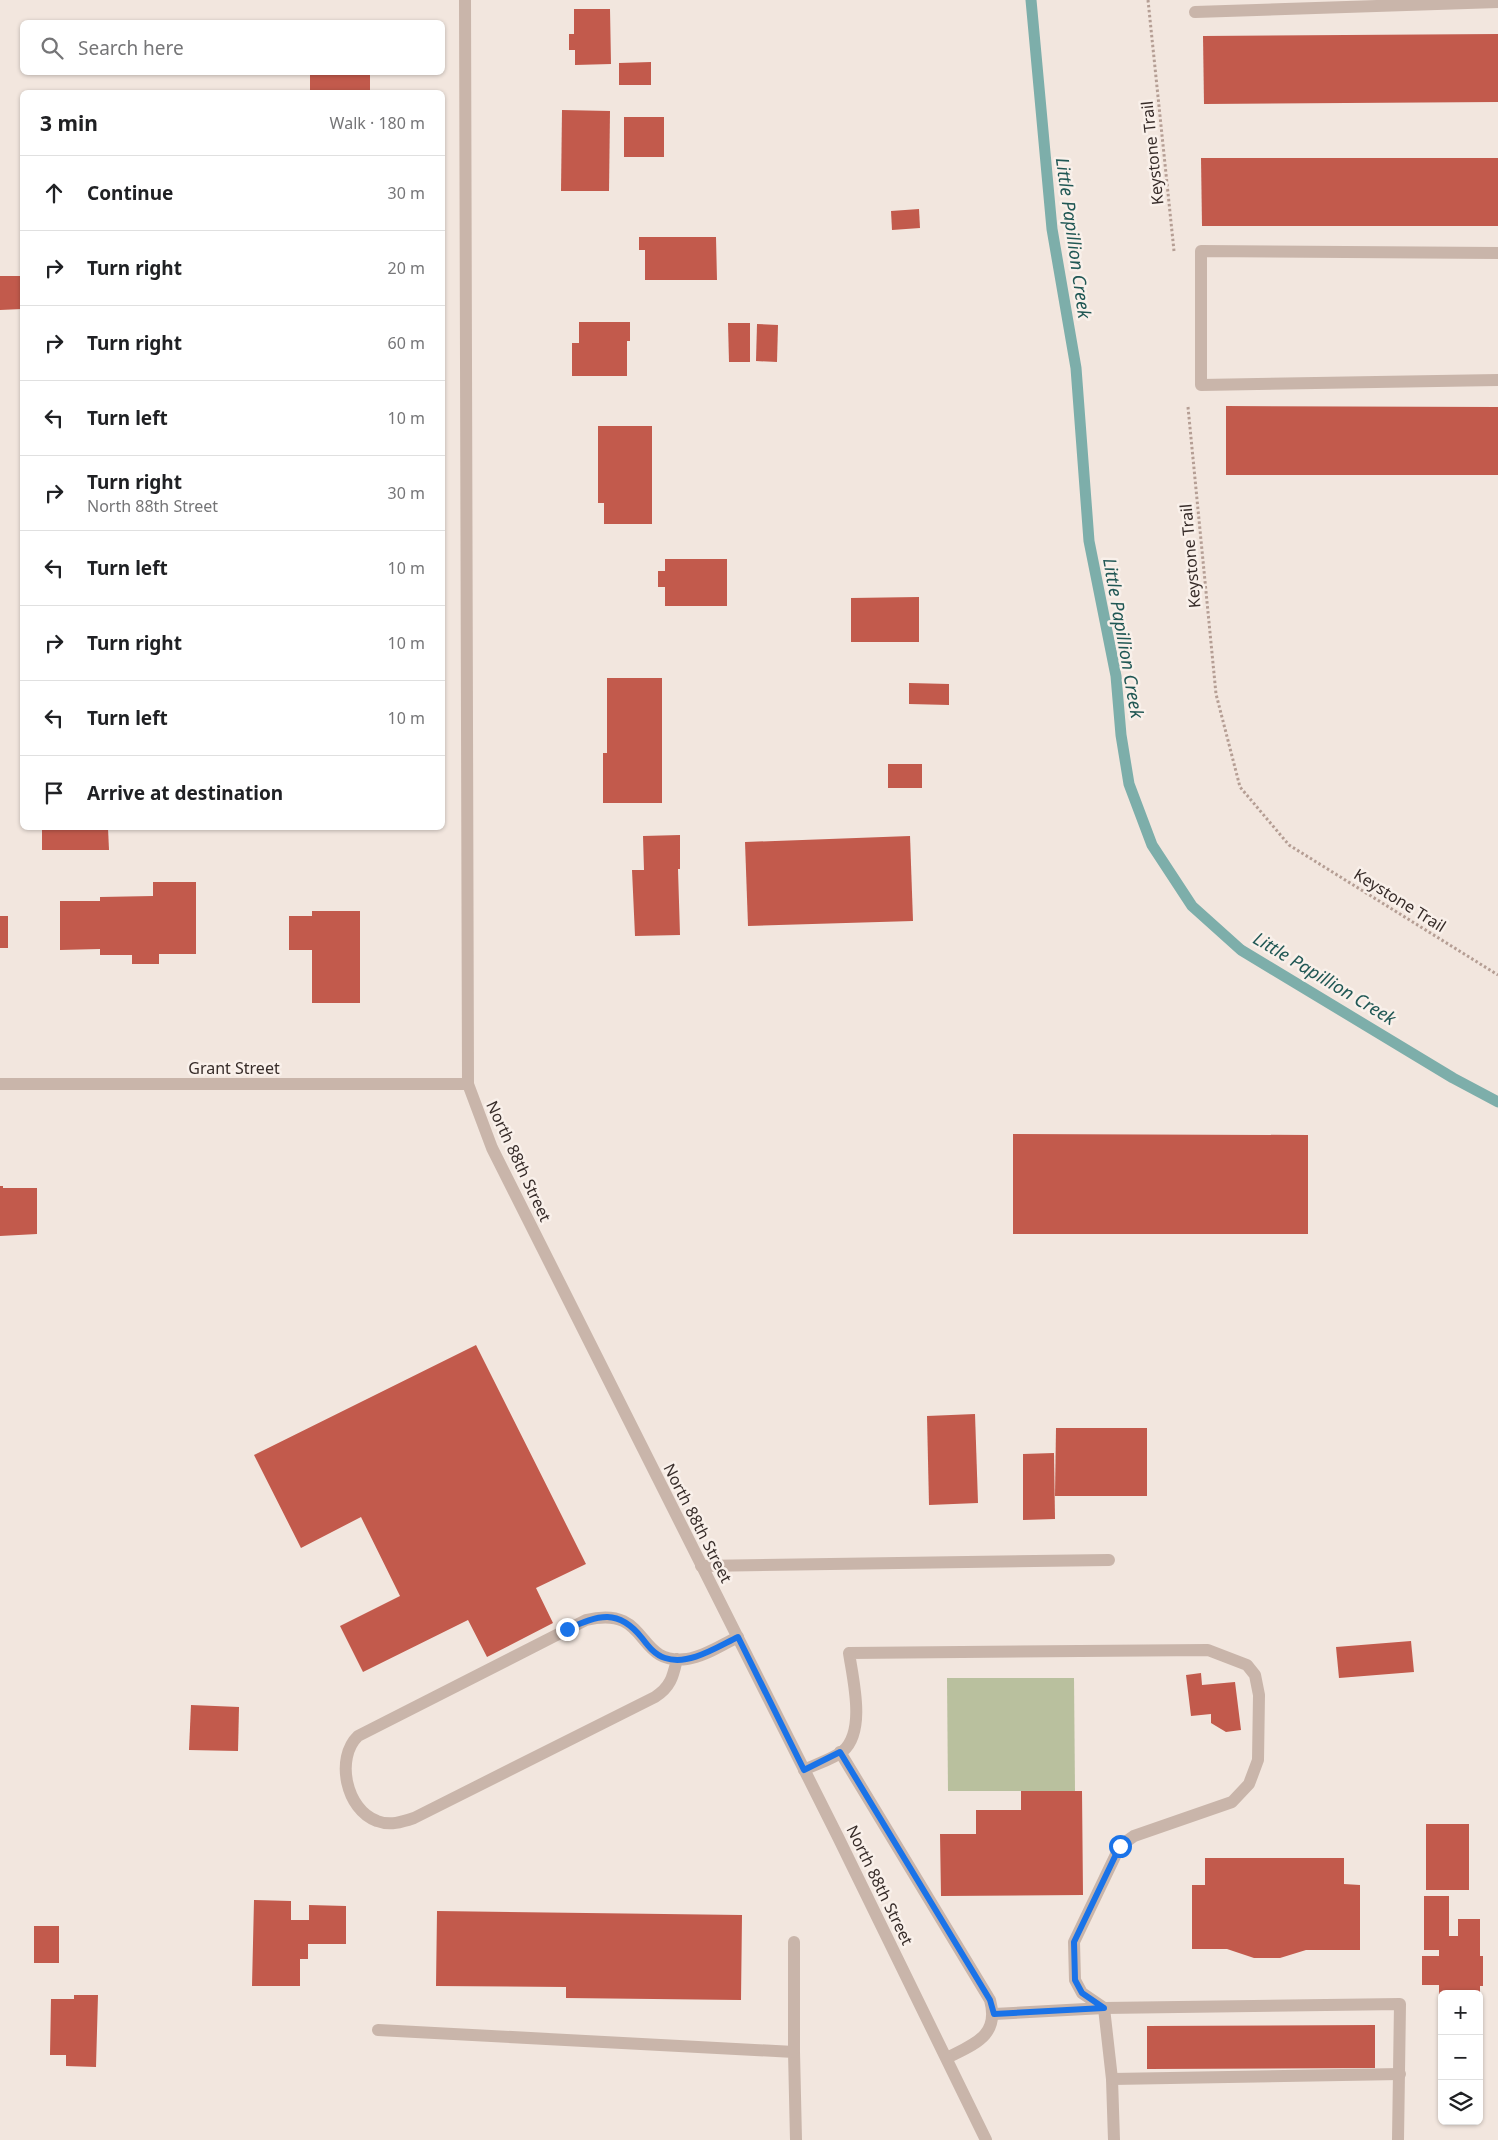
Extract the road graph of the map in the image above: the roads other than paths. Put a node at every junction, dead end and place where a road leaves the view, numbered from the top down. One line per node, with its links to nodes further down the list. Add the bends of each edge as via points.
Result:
1 (465, 0): 7 (street, North 88th Street)
2 (1498, 2): 3 (street)
3 (1195, 12)
4 (1498, 253): 5 (street, via 1201,251 1202,385)
5 (1498, 380)
6 (0, 1084): 7 (street, Grant Street)
7 (468, 1084): 9 (street, North 88th Street, via 492,1148)
8 (1109, 1560): 9 (street)
9 (701, 1566): 10 (street, North 88th Street)
10 (738, 1637): 11 (street, via 692,1658); 13 (street, North 88th Street)
11 (677, 1659): 11 (street, via 657,1654 625,1620 601,1617 586,1620 358,1736 350,1744 347,1754 347,1783 360,1808 378,1822 395,1824 414,1818 655,1697 672,1681)
12 (840, 1752): 13 (street); 15 (street, via 854,1736 857,1712 850,1654 1208,1650 1247,1665 1255,1675 1259,1695 1258,1760 1249,1784 1232,1802 1134,1836 1120,1846 1076,1936 1075,1980 1082,1993); 16 (street, via 990,2000)
13 (804, 1770): 19 (street, North 88th Street)
14 (794, 1942): 18 (street)
15 (1104, 2008): 16 (street); 20 (street, via 1400,2004); 21 (street)
16 (994, 2014): 19 (street, via 989,2029 978,2042)
17 (378, 2030): 18 (street)
18 (794, 2052): 22 (street)
19 (947, 2058): 23 (street, North 88th Street)
20 (1400, 2074): 21 (street); 25 (street)
21 (1112, 2079): 24 (street)
22 (796, 2140)
23 (986, 2140)
24 (1114, 2140)
25 (1398, 2140)

